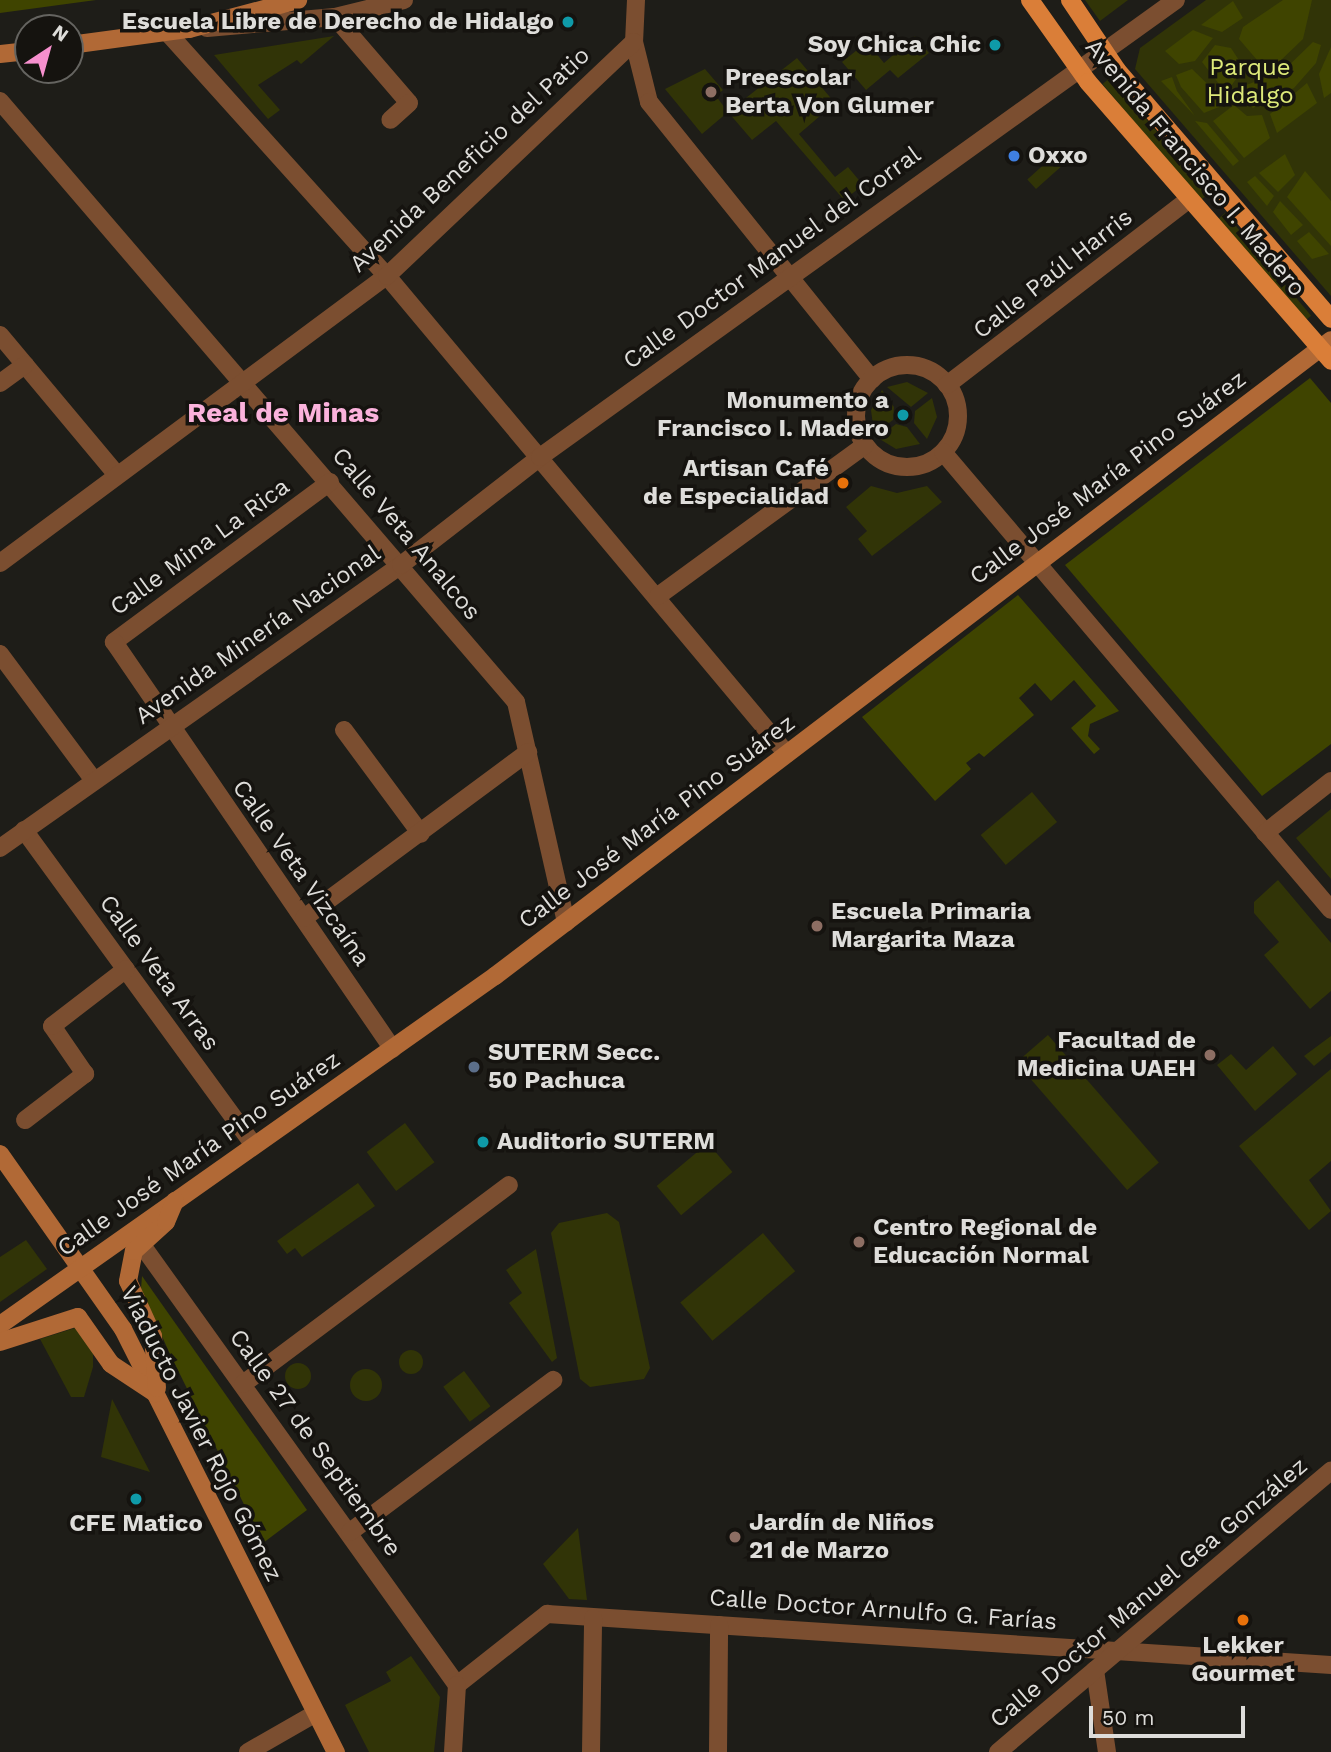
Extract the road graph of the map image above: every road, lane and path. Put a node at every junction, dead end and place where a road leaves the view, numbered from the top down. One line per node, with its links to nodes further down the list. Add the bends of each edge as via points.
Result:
1 (298, 0): 8 (main road)
2 (404, 0): 7 (street)
3 (636, 0): 10 (street)
4 (1030, 0): 13 (main road, Avenida Francisco I. Madero)
5 (1070, 0): 12 (main road, Avenida Francisco I. Madero)
6 (1176, 0): 12 (street, Calle Doctor Manuel del Corral)
7 (335, 18): 8 (street); 15 (street, via 409,103)
8 (189, 29): 9 (main road)
9 (167, 32): 11 (main road); 17 (street)
10 (634, 42): 17 (street, Avenida Beneficio del Patio); 18 (street, via 649,102)
11 (84, 43)
12 (1103, 53): 13 (street, Calle Doctor Manuel del Corral); 19 (main road, Avenida Francisco I. Madero)
13 (1076, 67): 16 (main road, Avenida Francisco I. Madero); 18 (street, Calle Doctor Manuel del Corral)
14 (0, 101): 25 (street, Calle Veta Analcos)
15 (390, 120)
16 (1188, 200): 21 (main road, Avenida Francisco I. Madero); 26 (street, Calle Paúl Harris)
17 (387, 276): 25 (street, Avenida Beneficio del Patio); 29 (street)
18 (787, 277): 23 (street); 29 (street, Calle Doctor Manuel del Corral)
19 (1331, 319)
20 (0, 335): 22 (street)
21 (1328, 350): 32 (main road, Calle José María Pino Suárez)
22 (24, 365): 24 (street); 30 (street)
23 (872, 379): 26 (street, via 911,365); 27 (street, via 857,403)
24 (0, 383)
25 (245, 383): 30 (street, Avenida Beneficio del Patio); 31 (street, Calle Veta Analcos)
26 (947, 385): 28 (street, via 957,420)
27 (865, 445): 28 (street, via 902,467); 35 (street)
28 (943, 452): 32 (street)
29 (540, 457): 34 (street, Avenida Minería Nacional); 35 (street)
30 (117, 475): 33 (street, Avenida Beneficio del Patio)
31 (330, 482): 34 (street, Calle Veta Analcos); 37 (street, Calle Mina La Rica, via 114,642)
32 (1034, 562): 40 (main road, Calle José María Pino Suárez); 44 (street)
33 (0, 563)
34 (401, 565): 37 (street, Avenida Minería Nacional); 39 (street, Calle Veta Analcos, via 516,702)
35 (658, 596): 40 (street)
36 (0, 654): 41 (street)
37 (168, 726): 41 (street, Avenida Minería Nacional); 48 (street, Calle Veta Vizcaína)
38 (344, 730): 45 (street)
39 (528, 752): 45 (street); 49 (street, Calle Veta Analcos)
40 (787, 754): 49 (main road, Calle José María Pino Suárez)
41 (93, 779): 43 (street, Avenida Minería Nacional)
42 (1331, 781): 44 (street)
43 (24, 831): 46 (street, Avenida Minería Nacional); 50 (street, Calle Veta Arras)
44 (1265, 833): 47 (street)
45 (421, 834): 48 (street)
46 (0, 848)
47 (1331, 910)
48 (304, 918): 51 (street, Calle Veta Vizcaína)
49 (566, 922): 51 (main road, Calle José María Pino Suárez)
50 (126, 969): 52 (street, via 52,1026 85,1074); 53 (street, Calle Veta Arras)
51 (393, 1049): 53 (main road, Calle José María Pino Suárez)
52 (25, 1120)
53 (253, 1144): 56 (main road, Calle José María Pino Suárez, via 176,1199 166,1222)
54 (0, 1154): 57 (main road, Viaducto Javier Rojo Gómez)
55 (509, 1185): 61 (street)
56 (136, 1236): 57 (main road, Calle José María Pino Suárez); 61 (street, Calle 27 de Septiembre); 62 (main road, via 128,1282 153,1336)
57 (83, 1266): 58 (main road, Calle José María Pino Suárez); 62 (main road, Viaducto Javier Rojo Gómez)
58 (0, 1325)
59 (0, 1342): 62 (main road, via 78,1317 111,1364)
60 (553, 1380): 64 (street)
61 (243, 1384): 64 (street, Calle 27 de Septiembre)
62 (158, 1395): 71 (main road, Viaducto Javier Rojo Gómez)
63 (1331, 1471): 67 (street, Calle Doctor Manuel Gea González)
64 (350, 1532): 70 (street, Calle 27 de Septiembre)
65 (593, 1618): 66 (street, Calle Doctor Arnulfo G. Farías); 70 (street, Calle Doctor Arnulfo G. Farías, via 547,1614); 75 (street)
66 (719, 1625): 67 (street, Calle Doctor Arnulfo G. Farías); 76 (street)
67 (1119, 1649): 68 (street, Calle Doctor Arnulfo G. Farías); 69 (street, Calle Doctor Manuel Gea González)
68 (1331, 1665)
69 (1095, 1670): 77 (street, Calle Doctor Manuel Gea González); 78 (street)
70 (457, 1685): 74 (street)
71 (316, 1713): 72 (street); 73 (main road, Viaducto Javier Rojo Gómez)
72 (248, 1752)
73 (335, 1752)
74 (453, 1752)
75 (591, 1752)
76 (719, 1752)
77 (998, 1752)
78 (1107, 1752)

